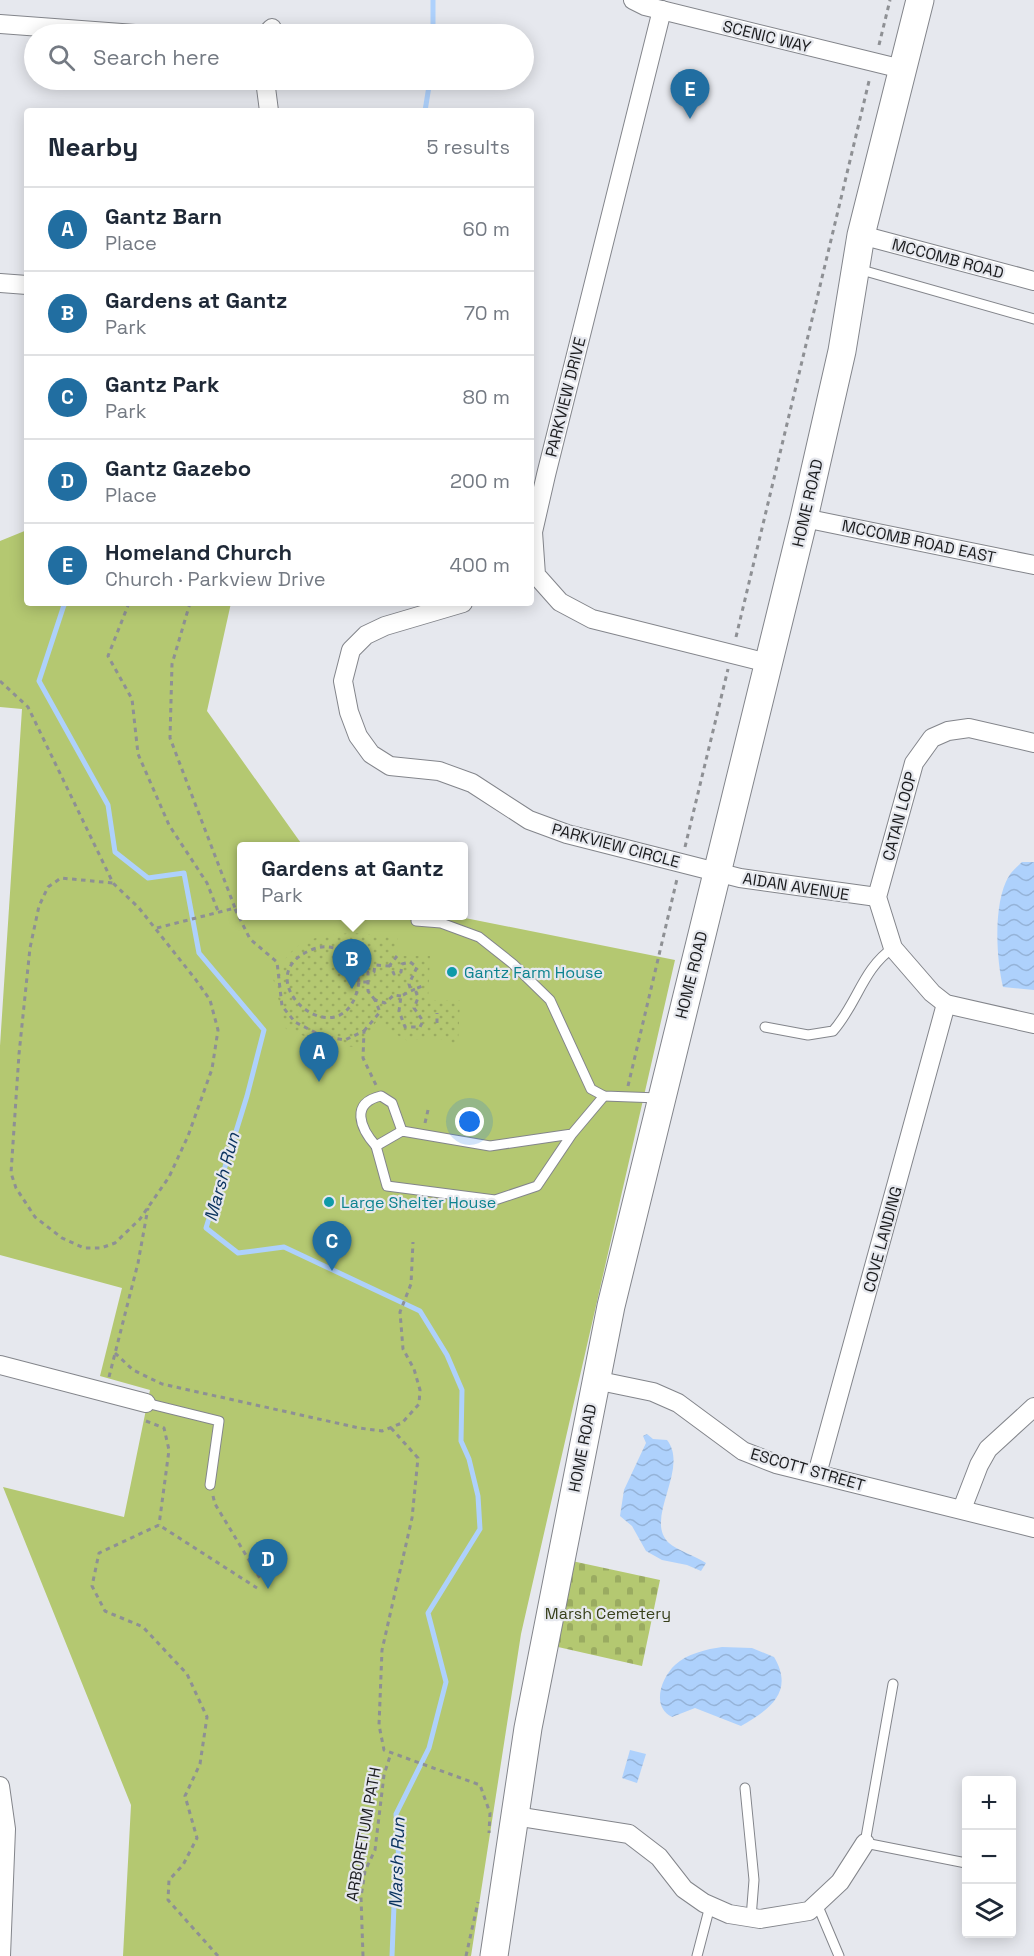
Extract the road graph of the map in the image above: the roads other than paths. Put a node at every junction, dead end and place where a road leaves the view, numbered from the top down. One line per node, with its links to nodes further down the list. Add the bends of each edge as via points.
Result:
1 (633, 0): 3 (street, SCENIC WAY)
2 (920, 0): 6 (street, HOME ROAD)
3 (662, 10): 6 (street, SCENIC WAY); 16 (street, PARKVIEW DRIVE)
4 (0, 24): 5 (street)
5 (24, 26)
6 (902, 69): 9 (street, HOME ROAD)
7 (266, 90): 8 (street)
8 (269, 108)
9 (861, 235): 10 (street, HOME ROAD); 11 (street, MCCOMB ROAD)
10 (855, 268): 14 (lane); 15 (street, HOME ROAD, via 842,351)
11 (1034, 281)
12 (0, 283): 13 (street)
13 (24, 285)
14 (1034, 319)
15 (804, 518): 17 (street, MCCOMB ROAD EAST); 20 (street, HOME ROAD)
16 (534, 528)
17 (1034, 565)
18 (534, 577): 20 (street, PARKVIEW DRIVE, via 560,602 592,619)
19 (453, 606): 22 (street, PARKVIEW CIRCLE, via 366,635 351,650 343,681 358,736 371,754 390,766 440,771 472,783 529,820 567,834)
20 (768, 663): 22 (street, HOME ROAD)
21 (1034, 743): 23 (street, CATAN LOOP, via 969,728 948,730 932,738 914,764)
22 (716, 872): 23 (street, AIDAN AVENUE); 30 (street, HOME ROAD)
23 (877, 897): 25 (street)
24 (416, 921): 29 (lane, via 441,923 479,937 513,964 549,1000 591,1089)
25 (893, 948): 26 (street); 28 (lane, via 869,972 833,1031 808,1035)
26 (946, 1004): 27 (street); 38 (street, COVE LANDING)
27 (1034, 1024)
28 (765, 1028)
29 (604, 1096): 30 (lane); 32 (lane)
30 (661, 1098): 35 (street, HOME ROAD)
31 (402, 1131): 32 (lane, via 490,1146); 33 (lane); 33 (lane, via 392,1103 381,1096 371,1098 360,1117 363,1129)
32 (572, 1134): 33 (lane, via 537,1186 495,1200 387,1186)
33 (376, 1146)
34 (0, 1365): 37 (street, via 105,1392)
35 (595, 1380): 38 (street, ESCOTT STREET, via 653,1392 743,1451); 45 (street, HOME ROAD, via 530,1716)
36 (1034, 1407): 40 (street, via 988,1449)
37 (146, 1412): 39 (lane, via 219,1421)
38 (817, 1474): 40 (street, ESCOTT STREET)
39 (210, 1485)
40 (962, 1509): 41 (street, ESCOTT STREET)
41 (1034, 1528)
42 (894, 1684): 47 (lane)
43 (0, 1786): 46 (street)
44 (745, 1788): 51 (lane, via 754,1880)
45 (515, 1816): 50 (street, via 629,1834 660,1857 684,1889); 53 (street, HOME ROAD)
46 (3, 1829): 52 (street)
47 (865, 1843): 48 (lane); 49 (street, via 840,1882)
48 (962, 1862)
49 (817, 1904): 51 (street, via 810,1911); 55 (lane)
50 (710, 1906): 51 (street); 54 (lane)
51 (751, 1918)
52 (1, 1956)
53 (494, 1956)
54 (697, 1956)
55 (839, 1956)

